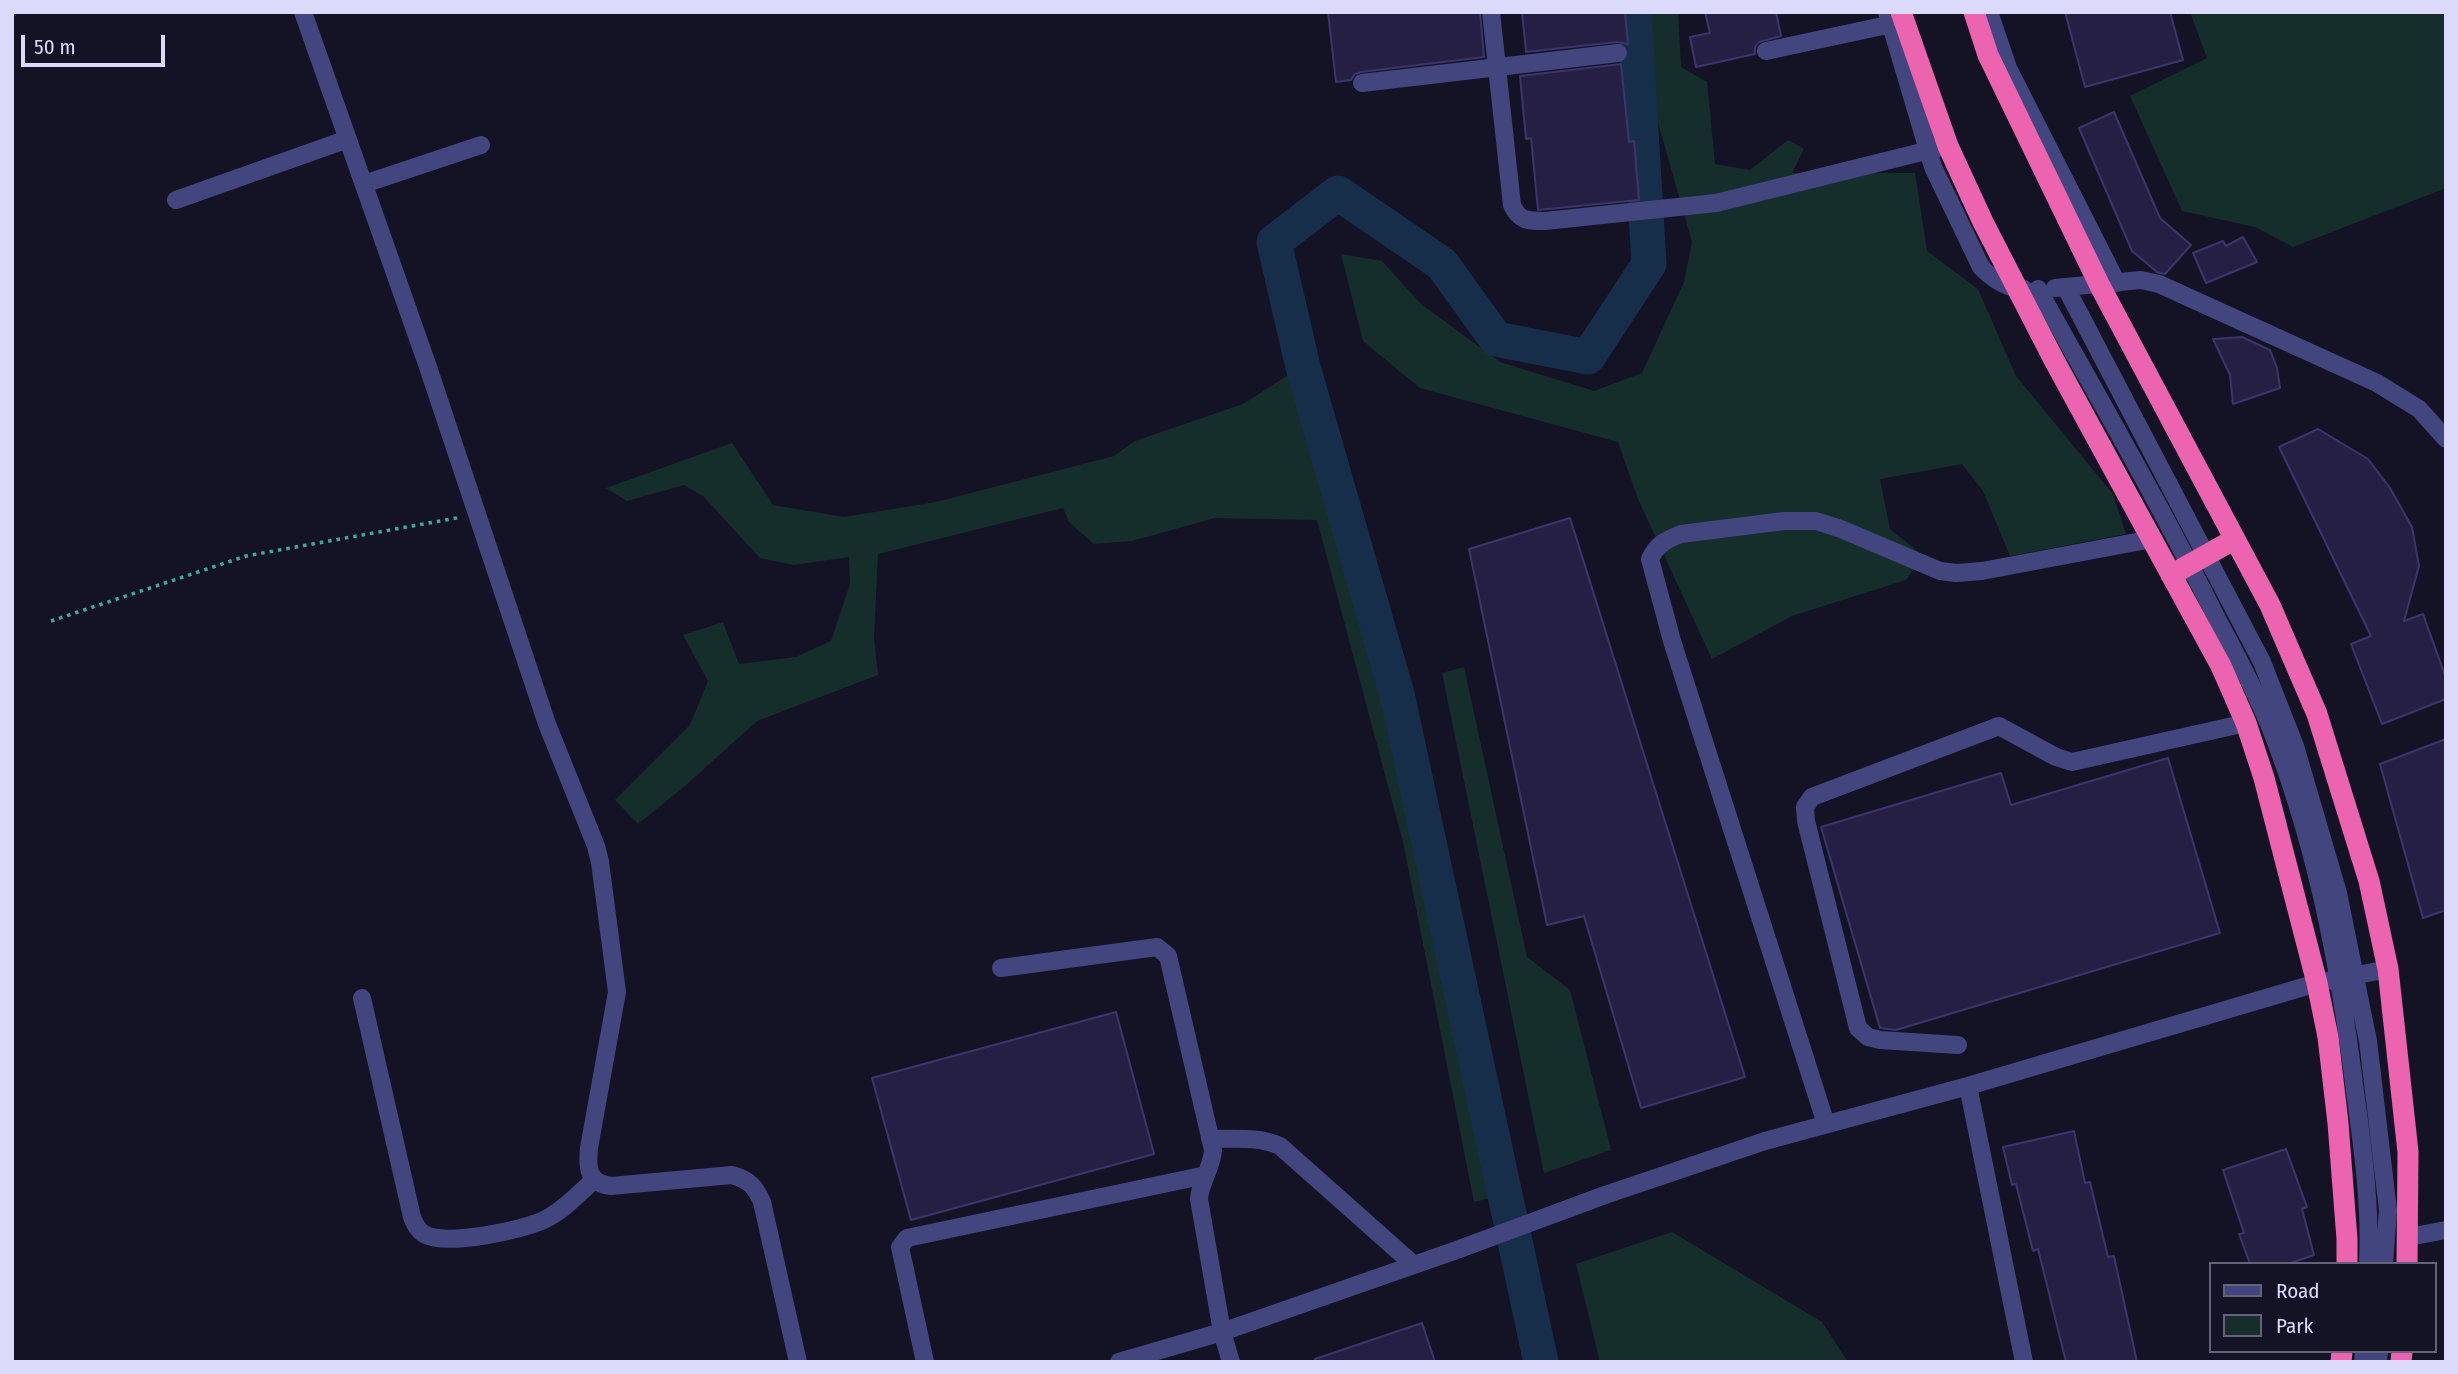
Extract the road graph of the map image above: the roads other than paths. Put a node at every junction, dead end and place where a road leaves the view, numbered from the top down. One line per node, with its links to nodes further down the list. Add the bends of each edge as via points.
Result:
1 (303, 12): 10 (street)
2 (1491, 12): 8 (street)
3 (1974, 12): 15 (highway, via 1988,55)
4 (1989, 12): 15 (street, via 2008,68)
5 (1893, 16): 6 (street); 12 (highway)
6 (1766, 51)
7 (1618, 53): 8 (street)
8 (1497, 66): 9 (street); 12 (street, via 1512,205 1524,220 1716,203)
9 (1362, 83)
10 (348, 139): 13 (street); 14 (street)
11 (481, 145): 13 (street)
12 (1938, 148): 17 (highway)
13 (364, 184): 34 (street, via 547,724 596,846 617,992 589,1149)
14 (176, 200)
15 (2108, 284): 16 (street); 18 (street, via 2141,280 2169,288 2377,383 2419,408); 20 (highway)
16 (2066, 288): 17 (street); 21 (street)
17 (2028, 289): 19 (highway); 21 (street)
18 (2446, 439)
19 (2152, 539): 22 (highway); 31 (street, via 1956,573 1931,568 1816,522 1784,521 1681,534 1656,548 1650,559 1672,641)
20 (2235, 539): 21 (highway); 25 (highway, via 2270,605 2316,714 2369,881)
21 (2197, 559): 22 (highway); 26 (street, via 2262,662 2295,746 2336,886)
22 (2171, 575): 23 (highway)
23 (2246, 723): 27 (highway); 29 (street, via 2072,762 1998,726 1812,797 1805,807 1806,821 1858,1028 1880,1040)
24 (1001, 968): 32 (street, via 1162,949 1172,965)
25 (2388, 969): 26 (street); 36 (highway, via 2407,1152)
26 (2348, 977): 27 (street); 38 (street, via 2369,1206); 39 (street, via 2368,1041 2387,1202)
27 (2317, 983): 30 (street); 37 (highway, via 2338,1122)
28 (362, 998): 34 (street, via 412,1217 425,1235 452,1241 531,1226 566,1206)
29 (1958, 1045)
30 (1968, 1086): 31 (street); 47 (street)
31 (1826, 1124): 41 (street, via 1605,1195)
32 (1210, 1139): 33 (street, via 1212,1161); 41 (street, via 1257,1140 1280,1146)
33 (1206, 1175): 42 (street, via 1199,1199); 44 (street, via 907,1238 900,1247)
34 (593, 1181): 43 (street, via 611,1186 732,1175 746,1179 762,1202)
35 (2446, 1230): 36 (street)
36 (2409, 1237): 40 (highway)
37 (2347, 1262)
38 (2368, 1262)
39 (2384, 1262)
40 (2407, 1262)
41 (1414, 1265): 42 (street)
42 (1222, 1332): 45 (street); 46 (street)
43 (797, 1362)
44 (925, 1362)
45 (1119, 1362)
46 (1231, 1362)
47 (2024, 1362)

